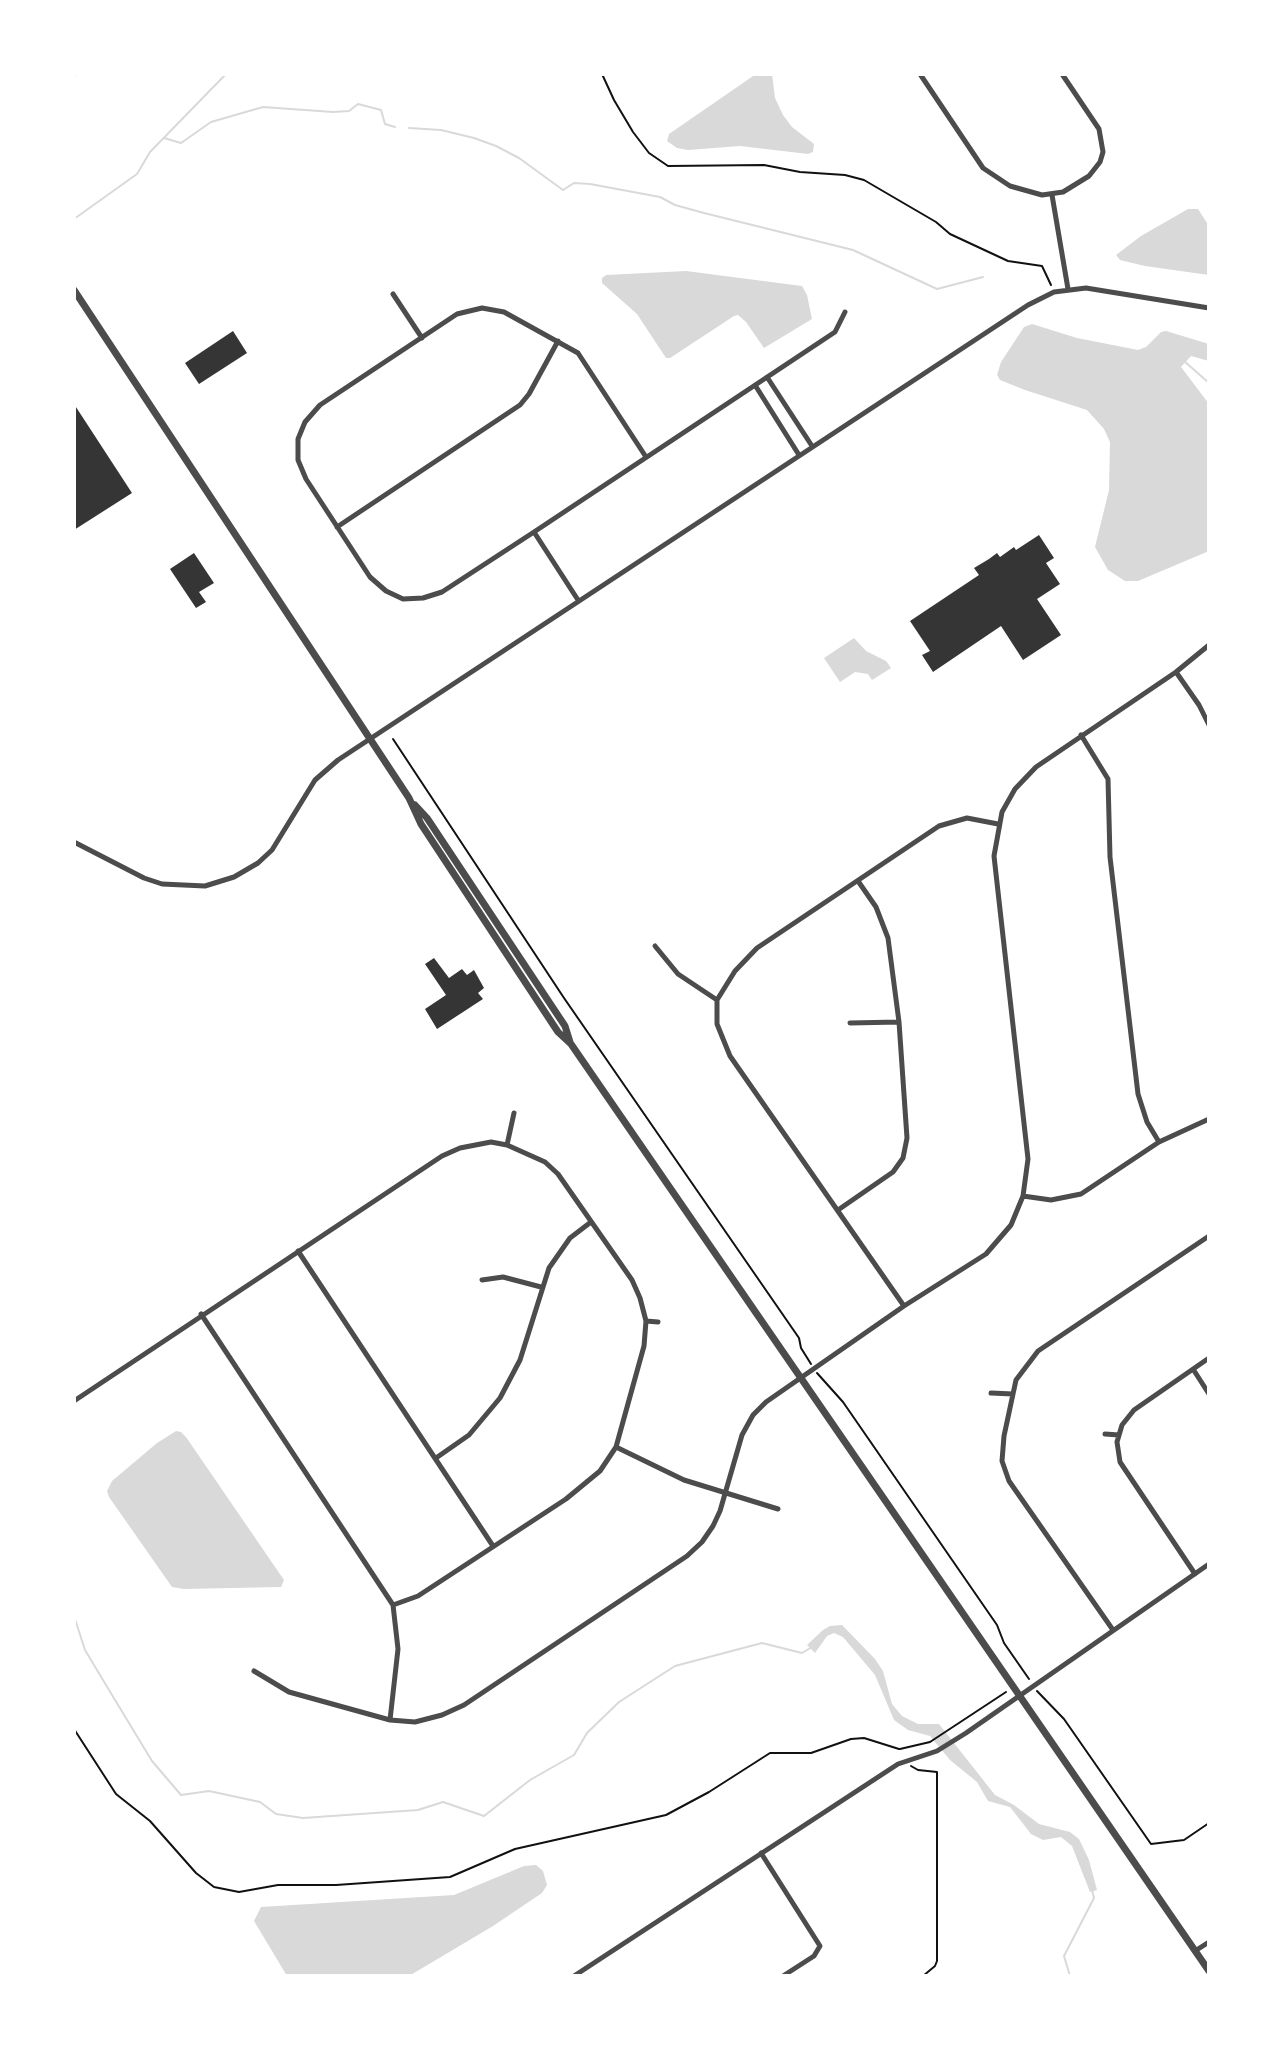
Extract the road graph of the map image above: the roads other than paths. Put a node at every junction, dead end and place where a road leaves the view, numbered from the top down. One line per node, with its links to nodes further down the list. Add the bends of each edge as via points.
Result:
1 (920, 74): 3 (street, via 983,168 1027,192)
2 (1062, 74): 3 (street, via 1099,129 1103,152 1089,176)
3 (1052, 195): 4 (street)
4 (1068, 289): 7 (street); 13 (street, via 1028,305)
5 (74, 290): 23 (street)
6 (393, 294): 9 (street)
7 (1209, 308)
8 (845, 312): 11 (street, via 835,332)
9 (422, 338): 10 (street, via 457,314 482,308 504,312); 16 (street, via 320,405 305,422 298,460)
10 (558, 341): 15 (street, via 578,353); 16 (street, via 520,405)
11 (767, 377): 12 (street); 13 (street)
12 (755, 385): 14 (street); 15 (street)
13 (812, 446): 14 (street)
14 (799, 455): 18 (street)
15 (646, 457): 17 (street)
16 (337, 527): 17 (street, via 370,577 403,599 442,592)
17 (534, 532): 18 (street)
18 (578, 600): 23 (street)
19 (1209, 645): 20 (street)
20 (1176, 672): 21 (street); 22 (street)
21 (1209, 725)
22 (1081, 735): 24 (street, via 1015,789); 33 (street, via 1108,779 1110,857 1138,1094)
23 (370, 739): 25 (street, via 315,780 272,850 245,872 220,882 162,884); 48 (street, via 565,1026 571,1044)
24 (998, 824): 26 (street, via 967,818 949,822); 35 (street, via 994,856 1028,1159)
25 (74, 842)
26 (858, 881): 28 (street, via 757,948); 29 (street, via 888,938)
27 (655, 946): 28 (street, via 678,974)
28 (717, 1000): 36 (street, via 717,1024 730,1056)
29 (899, 1022): 30 (street); 36 (street, via 907,1138 903,1158 893,1172)
30 (850, 1023)
31 (514, 1113): 34 (street)
32 (1209, 1119): 33 (street)
33 (1159, 1142): 35 (street, via 1081,1194 1051,1200)
34 (507, 1145): 37 (street, via 551,1167); 39 (street, via 472,1145 442,1156)
35 (1023, 1196): 42 (street, via 1011,1225 986,1254)
36 (838, 1210): 42 (street)
37 (591, 1222): 41 (street, via 560,1249); 44 (street, via 635,1286)
38 (1209, 1236): 50 (street, via 1038,1351 1016,1380)
39 (298, 1251): 43 (street); 56 (street)
40 (482, 1280): 41 (street, via 503,1277)
41 (541, 1287): 56 (street, via 520,1360 500,1398 469,1435)
42 (904, 1306): 48 (street)
43 (201, 1314): 52 (street); 62 (street)
44 (646, 1321): 45 (street); 55 (street)
45 (658, 1322)
46 (1209, 1358): 47 (street)
47 (1193, 1369): 51 (street); 54 (street, via 1134,1410)
48 (801, 1377): 57 (street, via 753,1415); 65 (street)
49 (991, 1393): 50 (street)
50 (1013, 1394): 63 (street, via 1002,1461 1009,1481)
51 (1209, 1394)
52 (74, 1401)
53 (1105, 1434): 54 (street)
54 (1119, 1435): 61 (street, via 1120,1462)
55 (616, 1447): 57 (street); 59 (street, via 584,1486)
56 (436, 1458): 59 (street)
57 (725, 1493): 58 (street); 66 (street, via 713,1526 687,1556 464,1705 415,1722)
58 (778, 1509)
59 (493, 1546): 62 (street, via 418,1596)
60 (1209, 1564): 61 (street)
61 (1195, 1574): 63 (street)
62 (393, 1605): 66 (street, via 398,1649)
63 (1113, 1630): 65 (street)
64 (254, 1671): 66 (street, via 289,1692)
65 (1021, 1695): 67 (street, via 937,1751 906,1760); 69 (street)
66 (390, 1720)
67 (761, 1853): 71 (street); 72 (street, via 820,1946)
68 (1209, 1942): 69 (street)
69 (1195, 1951): 70 (street)
70 (1209, 1971)
71 (574, 1976)
72 (783, 1976)

